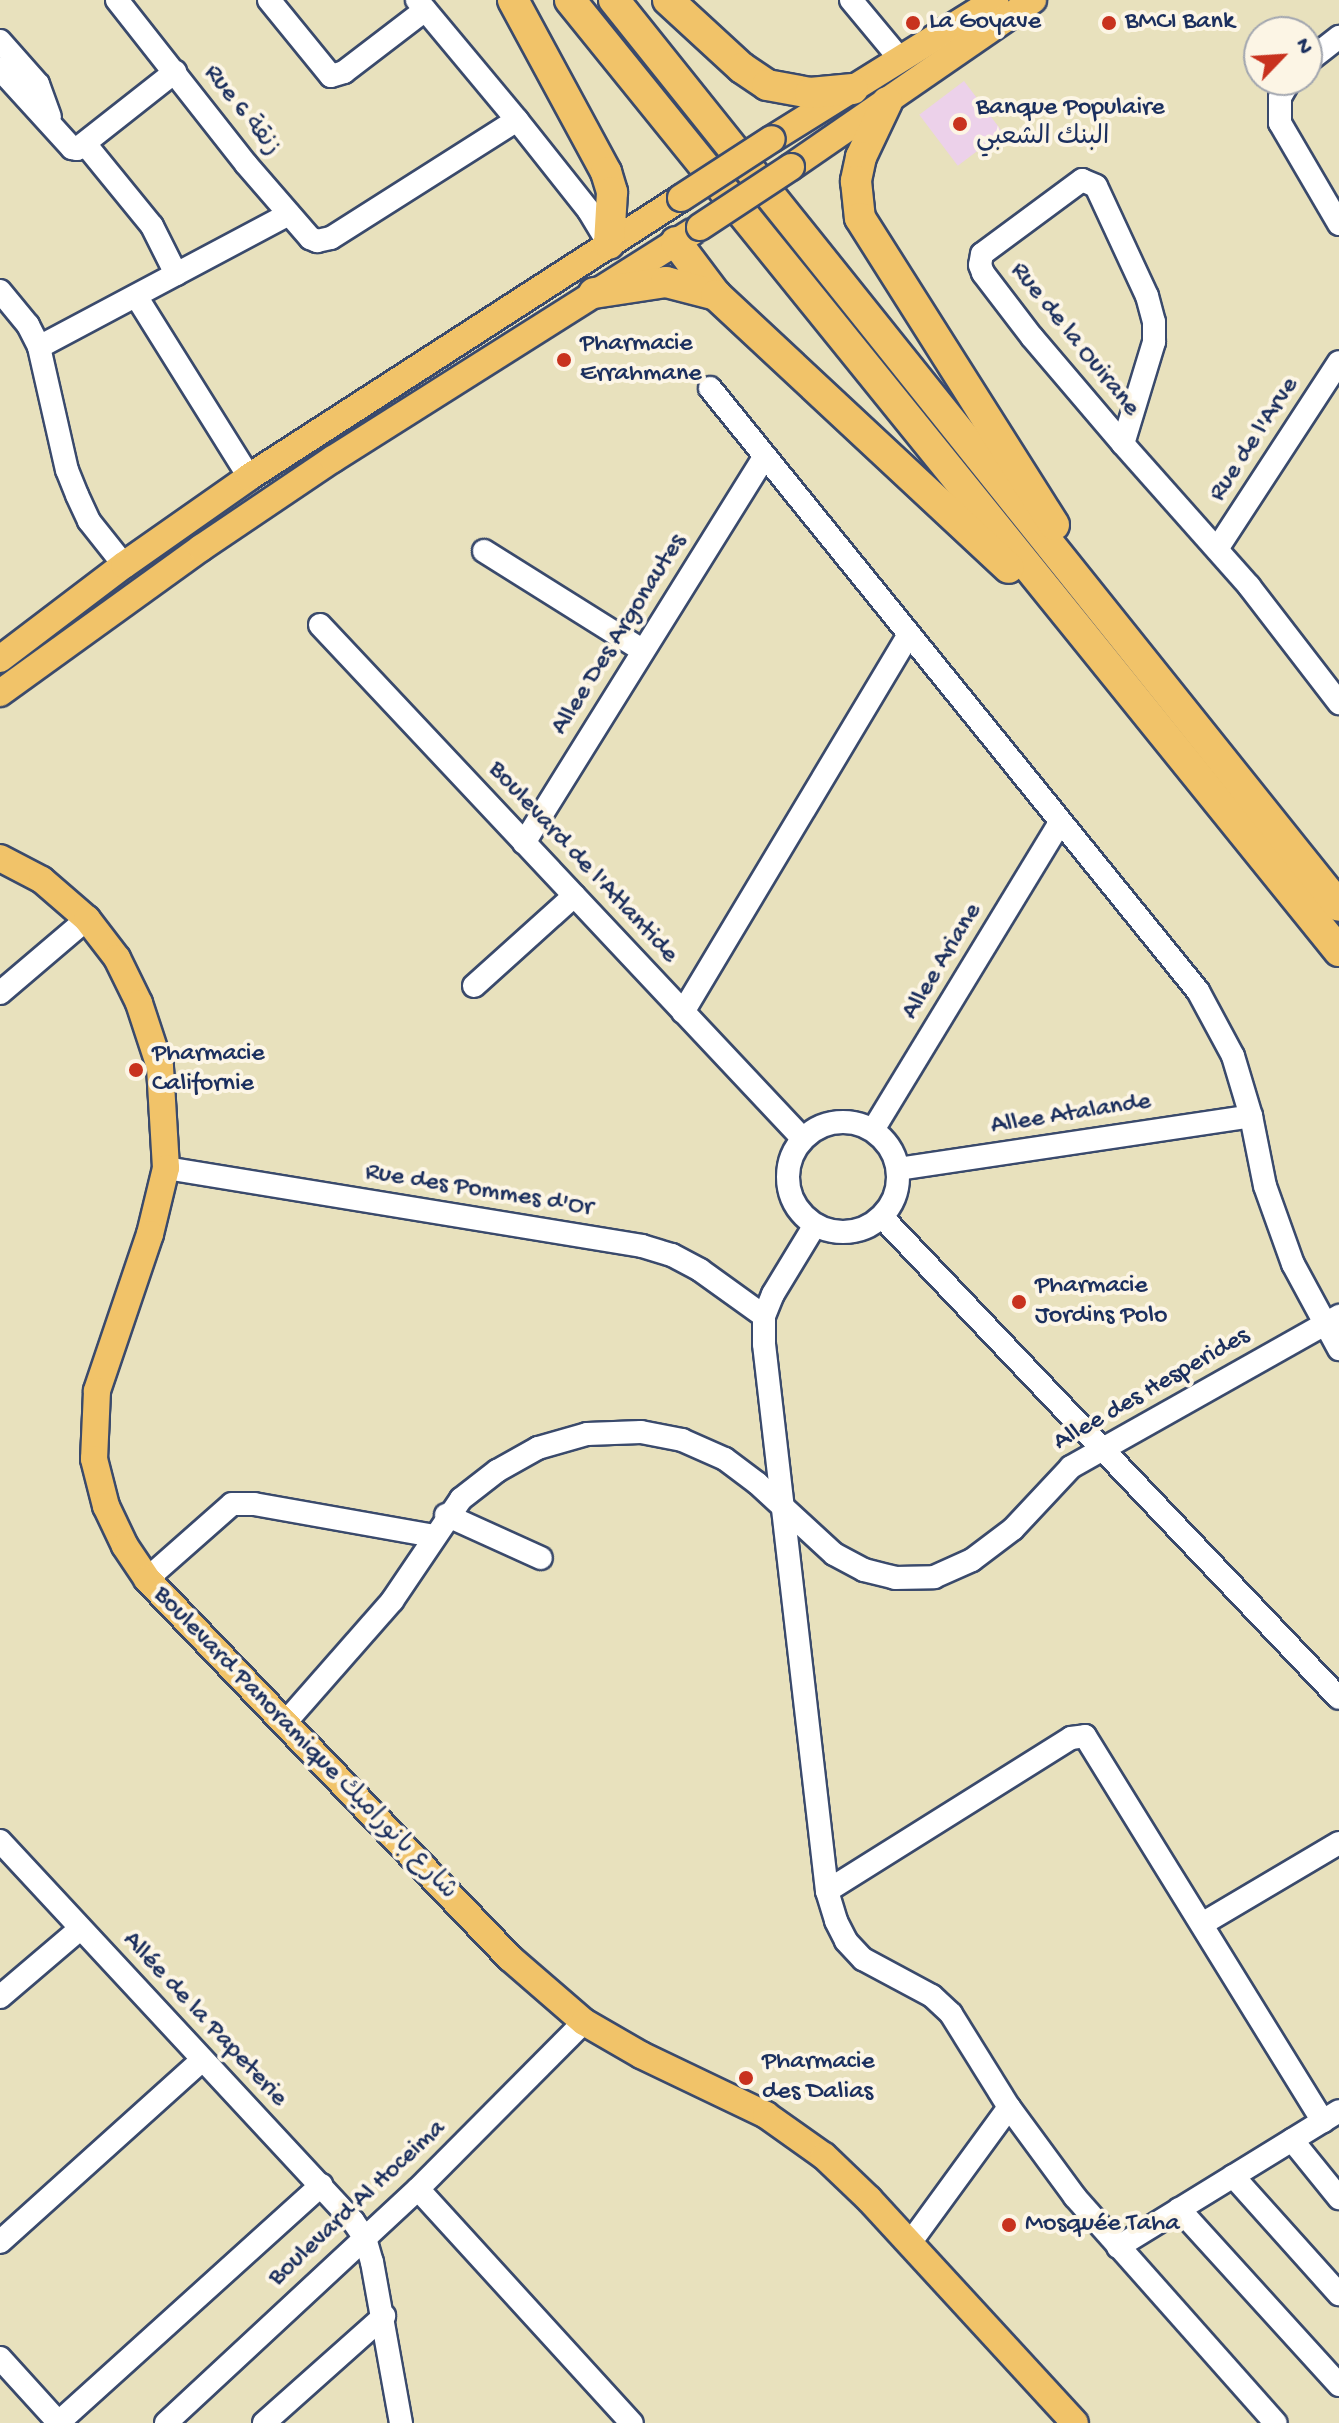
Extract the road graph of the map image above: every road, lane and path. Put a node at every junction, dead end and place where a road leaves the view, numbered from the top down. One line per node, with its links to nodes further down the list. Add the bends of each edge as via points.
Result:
1 (117, 0): 16 (street, Rue 6 زنقة)
2 (269, 0): 10 (street, via 331,76 344,72)
3 (513, 0): 26 (highway, via 606,172 613,209)
4 (570, 0): 43 (highway)
5 (614, 0): 46 (highway)
6 (668, 0): 17 (highway, via 767,85 810,93)
7 (995, 0): 14 (main road)
8 (1033, 0): 19 (main road)
9 (854, 1): 14 (street)
10 (421, 5): 20 (street)
11 (1339, 37): 13 (street)
12 (0, 41): 21 (street, via 38,84)
13 (1323, 50)
14 (901, 60): 17 (main road)
15 (0, 69): 21 (street)
16 (175, 72): 22 (street); 23 (street, Rue 6 زنقة)
17 (853, 89): 26 (main road, bridge)
18 (1284, 96): 24 (street, via 1280,123 1288,142)
19 (887, 102): 25 (main road, bridge); 46 (highway, via 861,157 856,181 860,218)
20 (517, 120): 23 (street, Rue 6 زنقة, via 324,241 310,238); 26 (street)
21 (53, 126): 22 (street, via 72,148)
22 (86, 145): 27 (street, via 152,226)
23 (289, 214): 27 (street)
24 (1339, 224)
25 (688, 234): 29 (main road); 30 (highway)
26 (609, 244): 38 (main road)
27 (176, 274): 31 (street)
28 (0, 291): 32 (street)
29 (594, 293): 30 (highway, via 666,282); 48 (main road, via 201,548)
30 (716, 295): 43 (highway)
31 (136, 296): 33 (street); 38 (street)
32 (8, 313): 33 (street)
33 (39, 347): 41 (street, via 72,482 89,521)
34 (1339, 362): 39 (street, Rue de l'Arve)
35 (710, 388): 37 (street)
36 (1123, 444): 36 (street, Rue de la Ouirane, via 1032,337 980,265 982,254 1082,180 1096,186 1154,322 1154,342); 39 (street, Rue de la Ouirane)
37 (764, 458): 44 (street); 45 (street, Allee Des Argonautes)
38 (249, 477): 41 (main road)
39 (1217, 549): 49 (street, Rue de la Ouirane)
40 (484, 551): 45 (street)
41 (124, 565): 47 (main road)
42 (320, 625): 51 (street, Boulevard de l'Atlantide)
43 (1078, 630): 56 (highway)
44 (909, 635): 50 (street); 59 (street)
45 (642, 650): 51 (street, Allee Des Argonautes)
46 (1135, 653): 54 (highway)
47 (0, 659)
48 (0, 693)
49 (1339, 703)
50 (1060, 823): 60 (street, via 1198,991 1233,1056); 61 (street, Allee Ariane)
51 (524, 843): 53 (street, Boulevard de l'Atlantide)
52 (0, 858): 55 (main road, Boulevard Panoramique شارع بانوراميك, via 42,880)
53 (574, 896): 57 (street); 59 (street, Boulevard de l'Atlantide)
54 (1339, 906)
55 (87, 919): 58 (street); 63 (main road, Boulevard Panoramique شارع بانوراميك, via 139,1003 160,1067)
56 (1339, 951)
57 (474, 986)
58 (0, 993)
59 (683, 1012): 62 (street, Boulevard de l'Atlantide)
60 (1251, 1116): 64 (street, Allee Atalande); 68 (street, via 1277,1224)
61 (873, 1130): 62 (street, via 839,1121); 64 (street, via 888,1145)
62 (803, 1139): 66 (street, via 791,1157 788,1184 795,1205)
63 (166, 1168): 67 (street, Rue des Pommes d'Or, via 642,1246 700,1270); 75 (main road, Boulevard Panoramique شارع بانوراميك, via 150,1234 97,1391 94,1459 106,1506)
64 (898, 1169): 65 (street, via 895,1197)
65 (882, 1217): 66 (street, via 853,1232); 70 (street)
66 (815, 1225): 67 (street)
67 (764, 1316): 71 (street)
68 (1331, 1320): 69 (street); 70 (street, Allee des Hesperides)
69 (1339, 1349)
70 (1099, 1448): 71 (street, Allee des Hesperides, via 1071,1467 1013,1529 972,1560 934,1577 895,1578 864,1570 834,1554); 76 (street)
71 (784, 1509): 72 (street, Allee des Hesperides, via 725,1459 682,1440 641,1432 587,1434 538,1448 497,1471); 80 (street)
72 (446, 1515): 73 (street, Allee des Hesperides); 74 (street)
73 (433, 1536): 75 (street, via 232,1504); 77 (street, Allee des Hesperides, via 392,1601)
74 (541, 1558)
75 (147, 1579): 77 (main road, Boulevard Panoramique شارع بانوراميك)
76 (1339, 1698)
77 (284, 1724): 84 (main road, Boulevard Panoramique شارع بانوراميك, via 510,1958)
78 (0, 1841): 82 (street, Allée de la Papeterie)
79 (1339, 1843): 81 (street)
80 (827, 1891): 81 (street, via 1071,1738 1085,1736); 86 (street, via 846,1941 863,1959 922,1991 951,2014)
81 (1202, 1924): 87 (street)
82 (80, 1929): 83 (street); 85 (street, Allée de la Papeterie)
83 (0, 1997)
84 (584, 2022): 91 (street, Boulevard Al Hoceima); 96 (main road, Boulevard Panoramique شارع بانوراميك, via 766,2115 824,2156)
85 (202, 2060): 90 (street, Allée de la Papeterie); 95 (street)
86 (1009, 2107): 96 (street); 97 (street)
87 (1331, 2116): 88 (street)
88 (1292, 2140): 89 (street); 92 (street)
89 (1233, 2176): 93 (street); 98 (street)
90 (321, 2185): 94 (street, Allée de la Papeterie); 103 (street)
91 (418, 2189): 94 (street, Boulevard Al Hoceima); 108 (street)
92 (1339, 2198)
93 (1179, 2209): 97 (street); 101 (street)
94 (365, 2238): 99 (street); 104 (street, Boulevard Al Hoceima)
95 (0, 2242)
96 (910, 2243): 109 (main road, Boulevard Panoramique شارع بانوراميك)
97 (1118, 2247): 110 (street)
98 (1339, 2294)
99 (384, 2316): 102 (street); 105 (street)
100 (0, 2358): 103 (street)
101 (1339, 2385)
102 (396, 2398): 106 (street); 107 (street)
103 (58, 2423)
104 (166, 2423)
105 (264, 2423)
106 (401, 2423)
107 (420, 2423)
108 (632, 2423)
109 (1075, 2423)
110 (1276, 2423)

